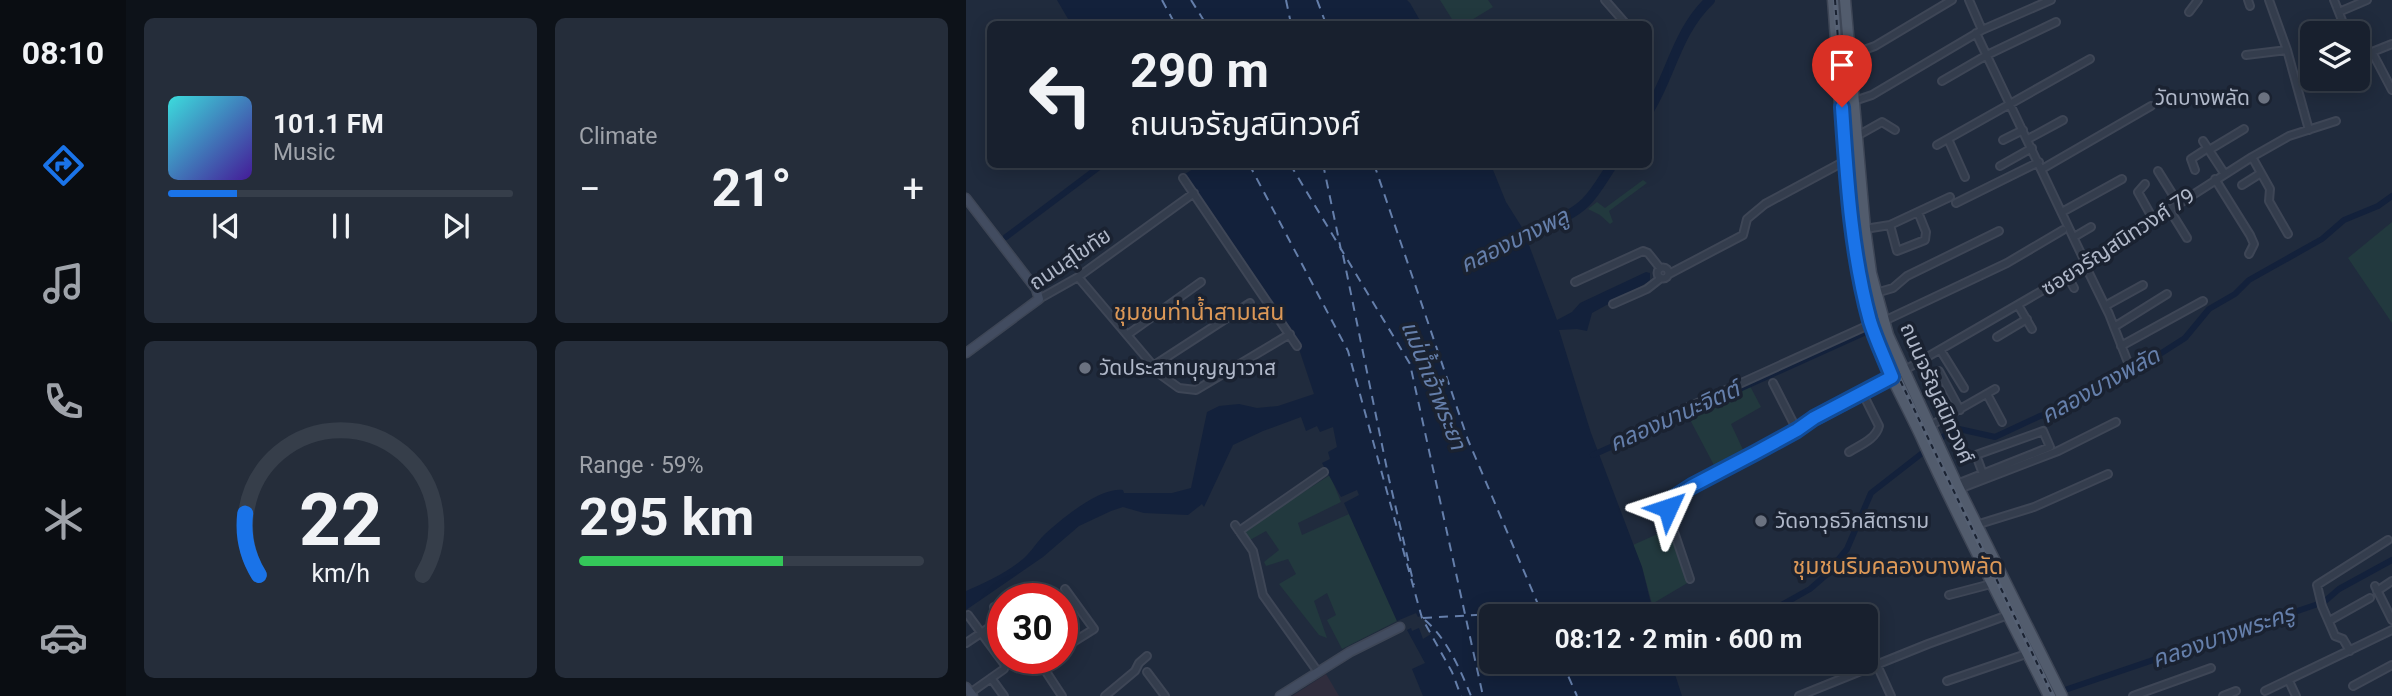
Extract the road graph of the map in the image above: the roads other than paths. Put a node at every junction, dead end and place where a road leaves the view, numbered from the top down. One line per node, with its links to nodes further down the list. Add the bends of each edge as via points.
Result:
1 (1605, 0): 13 (street)
2 (1833, 0): 46 (main road, ถนนจรัญสนิทวงศ์)
3 (1845, 0): 20 (main road, ถนนจรัญสนิทวงศ์)
4 (1952, 0): 20 (street, via 1875,46)
5 (1969, 0): 16 (street)
6 (2051, 0): 16 (street)
7 (2199, 0): 11 (street)
8 (2269, 0): 18 (street)
9 (2334, 0): 12 (street)
10 (2367, 0): 12 (street)
11 (2189, 12)
12 (2339, 12): 14 (street)
13 (1623, 21)
14 (2342, 21)
15 (2056, 22): 21 (street)
16 (1979, 32): 21 (street); 29 (street)
17 (2392, 44): 19 (street)
18 (2287, 50): 22 (street); 27 (street)
19 (2372, 52): 24 (street)
20 (1850, 55): 29 (main road, ถนนจรัญสนิทวงศ์)
21 (1986, 55): 25 (street); 30 (street)
22 (2246, 55)
23 (2090, 59): 30 (street)
24 (2388, 75): 28 (street)
25 (1942, 80)
26 (2300, 83): 27 (street)
27 (2297, 84): 36 (street)
28 (2392, 90)
29 (1854, 101): 38 (main road, ถนนจรัญสนิทวงศ์)
30 (2010, 103): 35 (street); 39 (street)
31 (2151, 106): 47 (street)
32 (2063, 120): 40 (street)
33 (2336, 121): 36 (street, ซอยจรัญสนิทวงศ์ 79)
34 (2244, 129): 43 (street)
35 (2023, 130): 40 (street); 41 (street)
36 (2309, 130): 45 (street, ซอยจรัญสนิทวงศ์ 79)
37 (1895, 131): 38 (street, via 1882,122)
38 (1857, 136): 70 (main road, ถนนจรัญสนิทวงศ์)
39 (1948, 139): 42 (street); 53 (street)
40 (2028, 139): 44 (street)
41 (2003, 140)
42 (1937, 145)
43 (2207, 147): 49 (street, via 2191,159); 51 (street)
44 (2032, 148): 47 (street); 48 (street)
45 (2252, 157): 51 (street, ซอยจรัญสนิทวงศ์ 79); 52 (street)
46 (1845, 161): 79 (street, via 1765,204 1747,219 1743,235); 97 (main road, ถนนจรัญสนิทวงศ์, via 1857,265)
47 (2040, 165): 63 (street); 66 (street)
48 (2000, 166)
49 (2195, 170)
50 (2158, 171): 62 (street)
51 (2224, 173): 56 (street, ซอยจรัญสนิทวงศ์ 79)
52 (2261, 173): 58 (street); 73 (street, via 2270,189 2269,201)
53 (1965, 177)
54 (1183, 178): 59 (street)
55 (2122, 178): 66 (street)
56 (2215, 179): 62 (street, ซอยจรัญสนิทวงศ์ 79); 76 (street, via 2250,235 2254,244)
57 (2145, 184): 67 (street, via 2139,195)
58 (2242, 185)
59 (1194, 193): 81 (street, ถนนสุโขทัย); 100 (street)
60 (1950, 197): 65 (street)
61 (966, 198): 89 (street)
62 (2178, 203): 64 (street, ซอยจรัญสนิทวงศ์ 79)
63 (1956, 204)
64 (2169, 209): 67 (street, ซอยจรัญสนิทวงศ์ 79); 75 (street)
65 (1918, 212): 68 (street); 68 (street, via 1925,240 1897,251)
66 (2062, 212): 74 (street)
67 (2153, 219): 77 (street, ซอยจรัญสนิทวงศ์ 79)
68 (1890, 225): 70 (street)
69 (2091, 227): 74 (street)
70 (1865, 229): 87 (main road, ถนนจรัญสนิทวงศ์)
71 (2063, 230): 96 (street, via 2007,263)
72 (1999, 231): 87 (street)
73 (2287, 234)
74 (2074, 237): 77 (street)
75 (2187, 238)
76 (2249, 254)
77 (2085, 264): 80 (street, ซอยจรัญสนิทวงศ์ 79); 94 (street)
78 (1660, 268): 79 (street, via 1667,268); 82 (street); 84 (street, via 1641,251)
79 (1669, 274): 82 (street)
80 (2067, 275): 86 (street); 93 (street, ซอยจรัญสนิทวงศ์ 79)
81 (1078, 276): 89 (street, ถนนสุโขทัย); 101 (street)
82 (1661, 278): 92 (street)
83 (1201, 282): 101 (street)
84 (1575, 282)
85 (2143, 285): 94 (street)
86 (2074, 288)
87 (1876, 293): 96 (main road, ถนนจรัญสนิทวงศ์)
88 (2167, 294): 98 (street)
89 (1039, 299): 106 (street, ถนนสุโขทัย)
90 (2203, 301): 104 (street)
91 (1250, 303): 108 (street)
92 (1613, 304)
93 (2018, 305): 95 (street); 105 (street, ซอยจรัญสนิทวงศ์ 79)
94 (2105, 306): 98 (street)
95 (2026, 319): 99 (street); 102 (street)
96 (1884, 321): 109 (main road, ถนนจรัญสนิทวงศ์)
97 (1871, 324): 111 (main road, ถนนจรัญสนิทวงศ์); 120 (street)
98 (2113, 326): 104 (street)
99 (2032, 328)
100 (1290, 334): 103 (street); 108 (street, via 1196,390 1173,384)
101 (1126, 335): 108 (street)
102 (1997, 337)
103 (1297, 346)
104 (2121, 346): 107 (street)
105 (1941, 351): 109 (street, ซอยจรัญสนิทวงศ์ 79); 113 (street)
106 (966, 353)
107 (2127, 360)
108 (1153, 366)
109 (1903, 371): 122 (main road, ถนนจรัญสนิทวงศ์)
110 (1939, 371): 117 (street)
111 (1893, 378): 115 (street); 131 (main road, ถนนจรัญสนิทวงศ์)
112 (1773, 383): 121 (street)
113 (1964, 388)
114 (1995, 389): 116 (street)
115 (1863, 394): 121 (street); 123 (street, via 1879,430)
116 (1987, 394): 117 (street); 118 (street)
117 (1960, 410): 122 (street)
118 (2002, 422)
119 (2116, 422): 127 (street, via 2058,451)
120 (1638, 430)
121 (1797, 430): 132 (street, via 1692,486 1670,503 1670,522)
122 (1932, 430): 127 (main road, ถนนจรัญสนิทวงศ์)
123 (1849, 452)
124 (1324, 472): 156 (street, via 1237,528 1253,551 1264,595)
125 (1983, 474): 125 (street, via 2050,447 2043,430 1976,454); 127 (street)
126 (2108, 474): 128 (street, via 2034,507)
127 (1958, 486): 128 (main road, ถนนจรัญสนิทวงศ์)
128 (1976, 525): 130 (main road, ถนนจรัญสนิทวงศ์)
129 (2388, 541): 141 (street, via 2316,585)
130 (1986, 545): 131 (main road); 167 (main road, ถนนจรัญสนิทวงศ์)
131 (1975, 550): 134 (main road, ถนนจรัญสนิทวงศ์)
132 (1689, 579)
133 (2392, 581): 140 (street, via 2376,588)
134 (1991, 584): 135 (street); 139 (main road, ถนนจรัญสนิทวงศ์)
135 (1949, 595)
136 (2370, 598): 141 (street)
137 (1078, 607): 146 (street, via 1094,629)
138 (968, 615): 145 (street)
139 (2008, 615): 149 (main road, ถนนจรัญสนิทวงศ์); 151 (street)
140 (2392, 620)
141 (2329, 621): 148 (street, via 2335,636 2343,639)
142 (1400, 626): 156 (street)
143 (987, 629): 145 (street)
144 (2392, 630): 148 (street)
145 (981, 633): 147 (street); 159 (street, via 1005,665)
146 (1078, 639)
147 (966, 643)
148 (2350, 651): 161 (street)
149 (2026, 654): 160 (street); 168 (main road, ถนนจรัญสนิทวงศ์)
150 (1147, 656): 171 (street)
151 (1878, 665)
152 (2392, 665): 162 (street)
153 (1878, 667): 175 (street)
154 (2211, 668): 163 (street)
155 (1147, 672): 172 (street)
156 (1318, 672): 173 (street)
157 (1047, 674): 170 (street)
158 (1854, 674): 174 (street)
159 (991, 678): 166 (street); 169 (street)
160 (1947, 681)
161 (2289, 681): 165 (street); 179 (street)
162 (2353, 685)
163 (2158, 688): 176 (street); 177 (street)
164 (2236, 691): 178 (street)
165 (2265, 691)
166 (970, 692)
167 (2061, 693)
168 (2048, 694)
169 (1004, 696)
170 (1062, 696)
171 (1105, 696)
172 (1164, 696)
173 (1280, 696)
174 (1799, 696)
175 (1891, 696)
176 (2133, 696)
177 (2161, 696)
178 (2223, 696)
179 (2296, 696)

